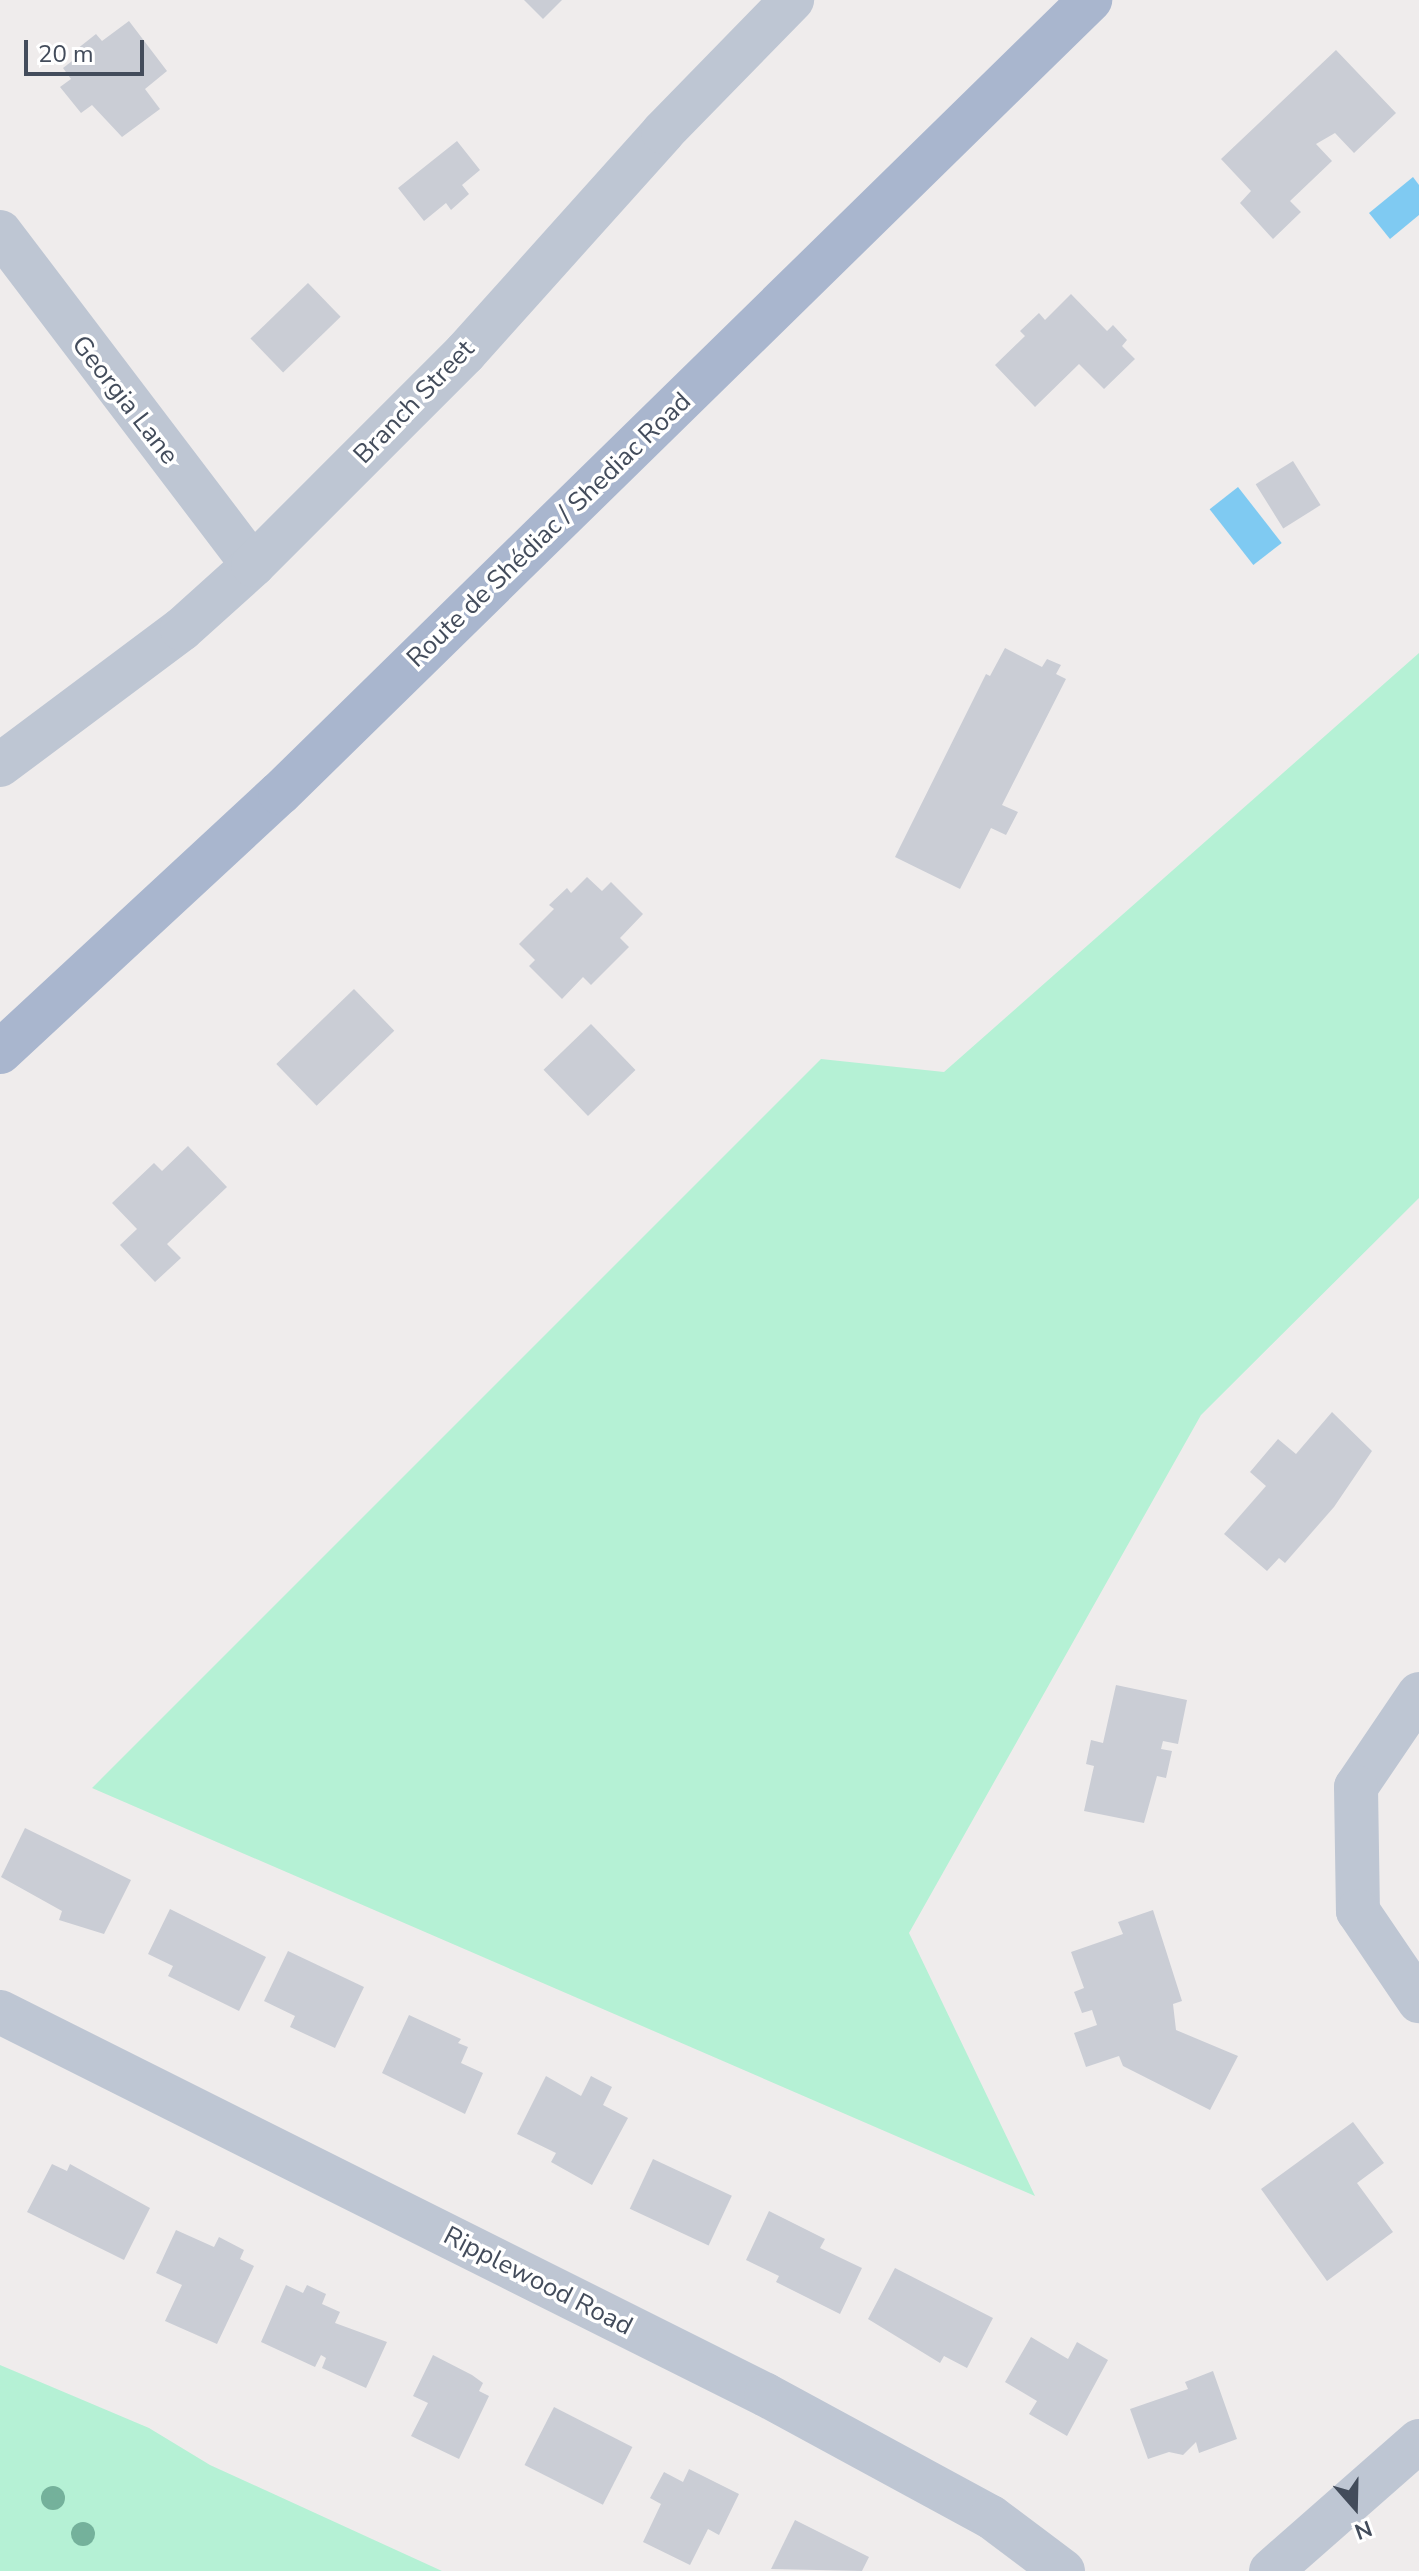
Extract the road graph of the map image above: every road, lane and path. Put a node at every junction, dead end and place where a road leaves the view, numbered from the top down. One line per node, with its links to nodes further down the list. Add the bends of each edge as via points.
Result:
1 (792, 0): 4 (street, Branch Street, via 663,132 465,353)
2 (1090, 0): 6 (main road, Route de Shédiac / Shediac Road, via 291,782)
3 (0, 232): 4 (street, Georgia Lane)
4 (253, 565): 5 (street, Branch Street, via 170,639)
5 (0, 765)
6 (0, 1052)
7 (1419, 1694): 8 (street, via 1356,1787 1358,1911)
8 (1419, 2001)
9 (0, 2012): 11 (street, Ripplewood Road, via 766,2395 991,2517)
10 (1419, 2441): 12 (street)
11 (1063, 2571)
12 (1271, 2571)

